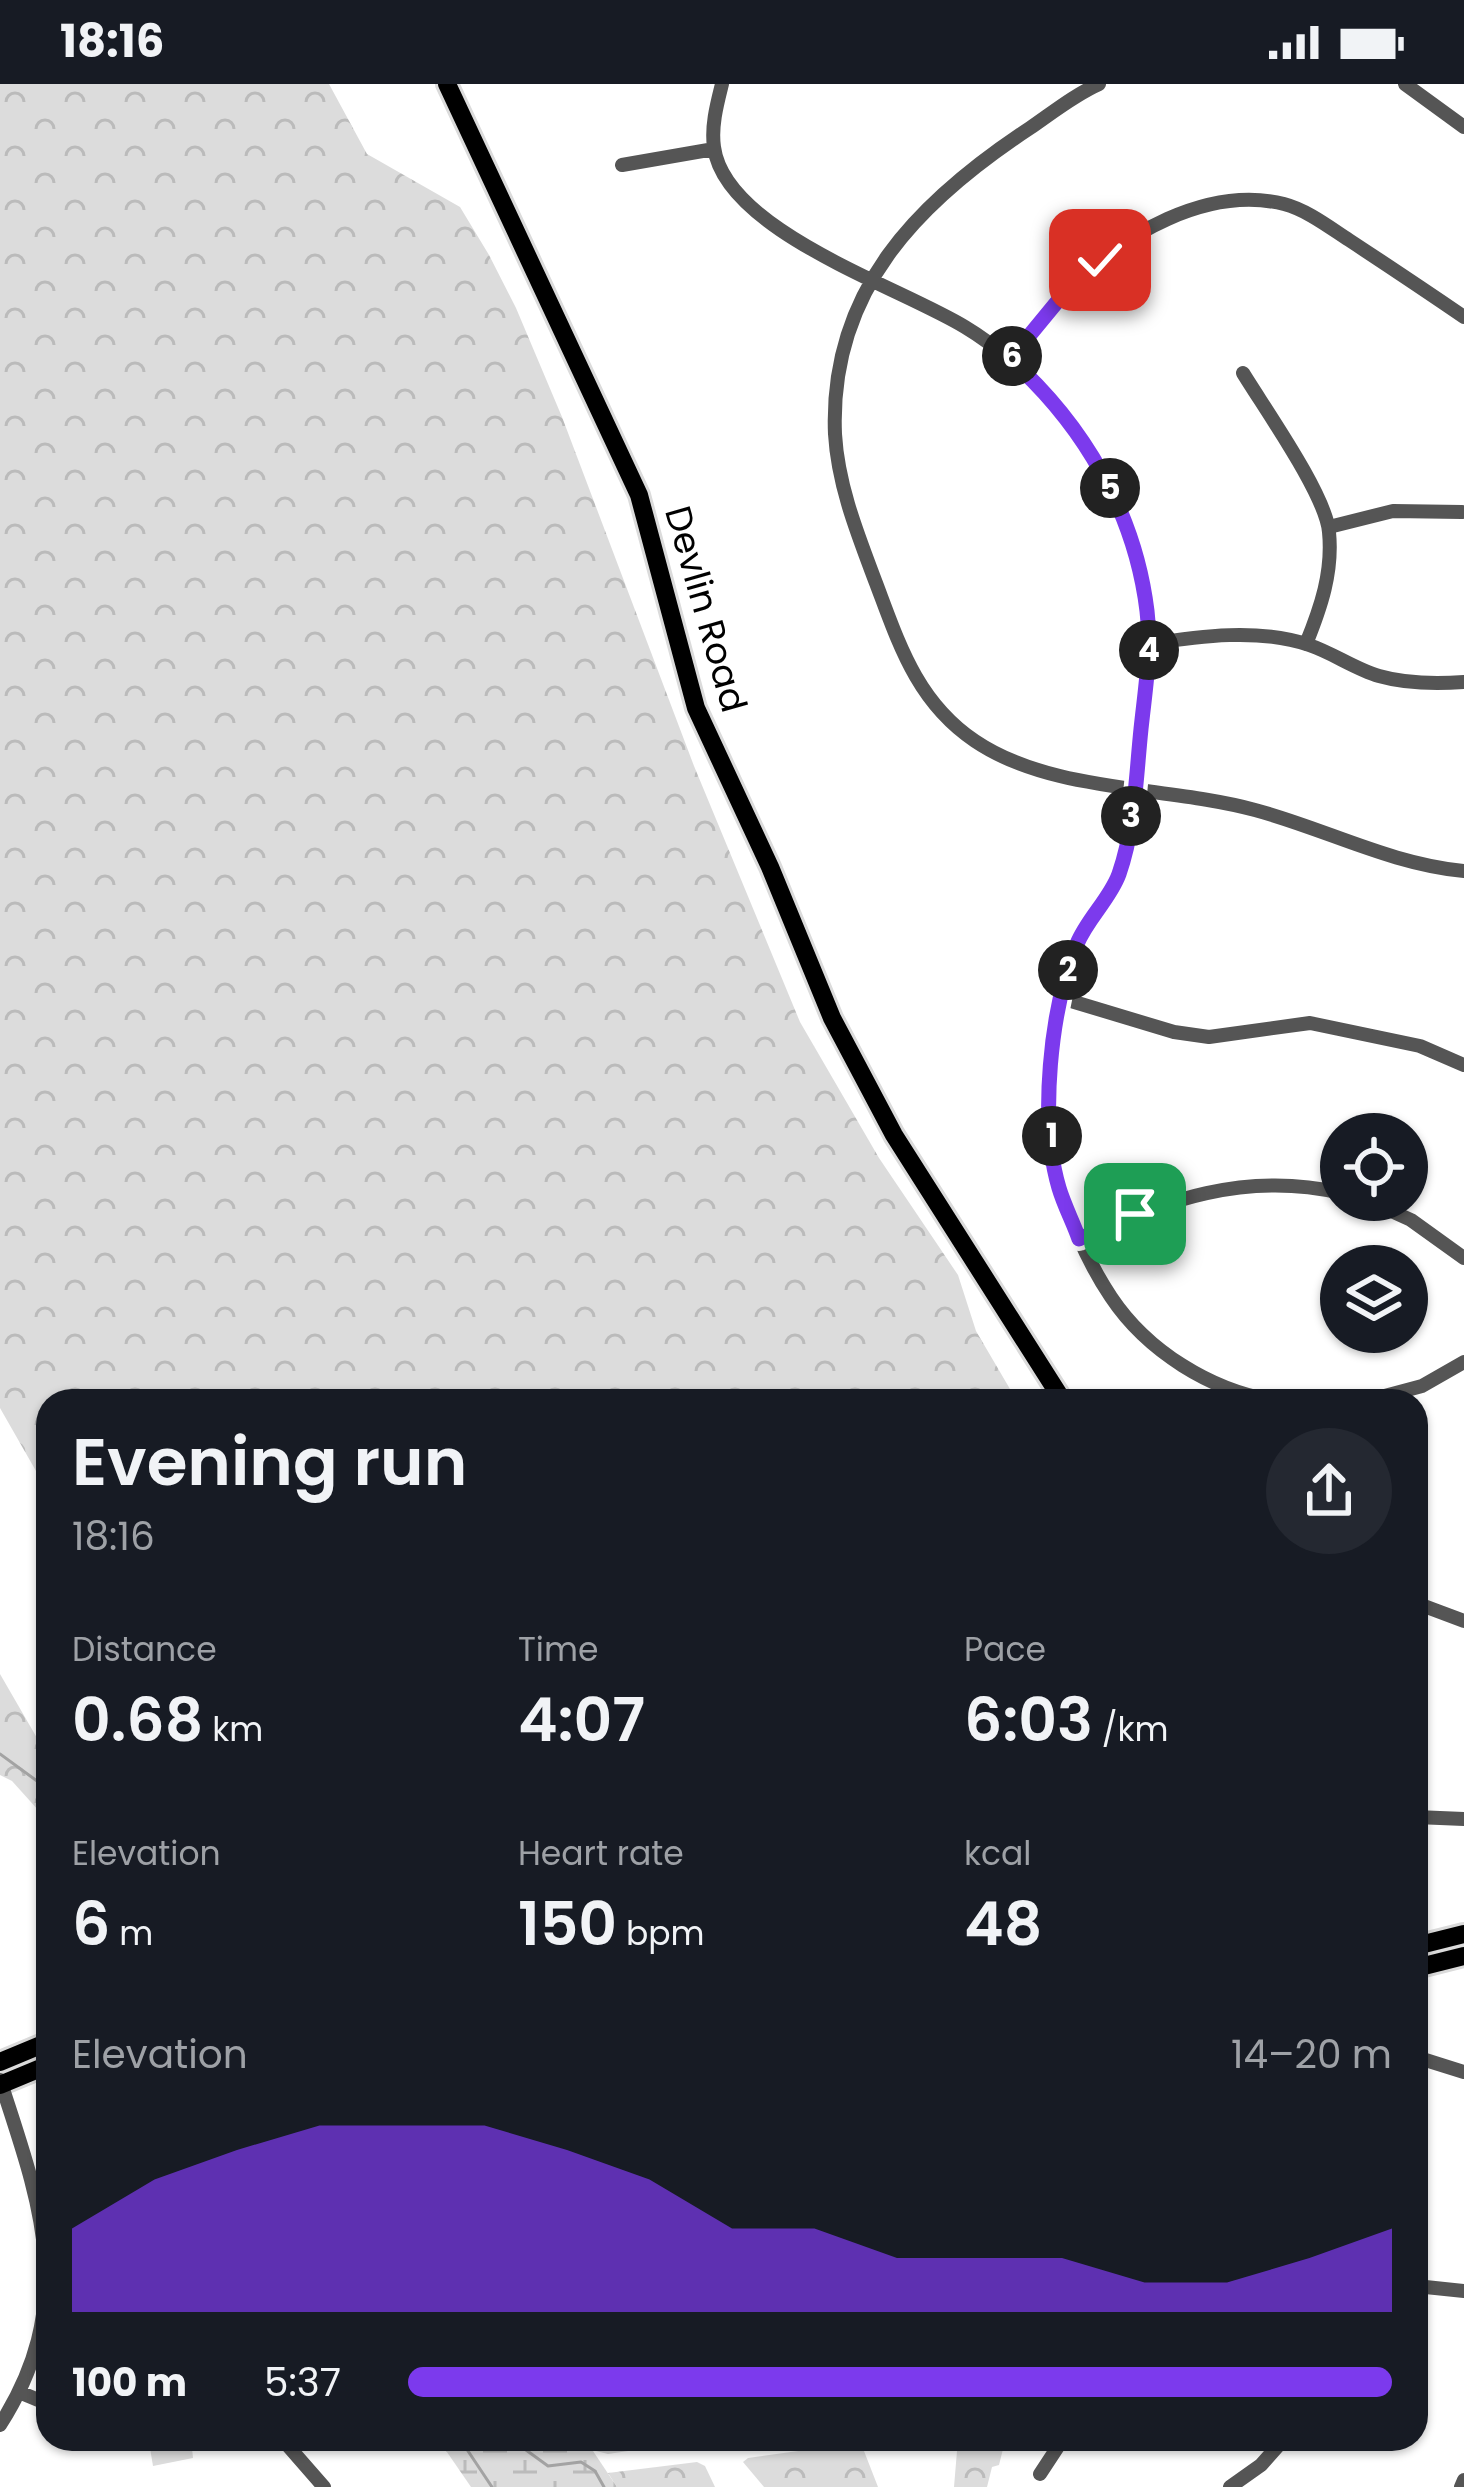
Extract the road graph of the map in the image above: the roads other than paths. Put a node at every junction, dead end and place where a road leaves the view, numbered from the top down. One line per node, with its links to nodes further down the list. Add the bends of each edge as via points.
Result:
1 (448, 84): 25 (main road, Devlin Road, via 639,495 696,708 814,980 872,1097)
2 (722, 84): 6 (street)
3 (1099, 84): 8 (street, via 947,187)
4 (1405, 84): 5 (street)
5 (1464, 127)
6 (714, 149): 7 (street); 8 (street, via 740,198 760,216)
7 (622, 165)
8 (872, 279): 10 (street); 17 (street, via 842,358 835,435 854,524 916,681 946,718 1009,762)
9 (1464, 317): 10 (street, via 1321,221 1287,204 1252,200 1170,218 1116,250 1066,291)
10 (1010, 359): 14 (street, via 1064,415 1117,502 1134,548)
11 (1243, 373): 13 (street)
12 (1462, 512): 13 (street, via 1394,511)
13 (1329, 527): 15 (street, via 1329,572)
14 (1149, 644): 15 (street, via 1200,636); 17 (street)
15 (1306, 644): 16 (street, via 1378,676)
16 (1464, 682)
17 (1137, 788): 18 (street, via 1254,810 1386,857); 19 (street, via 1118,877 1077,944)
18 (1464, 871)
19 (1061, 998): 20 (street, via 1209,1037 1310,1023 1420,1046); 23 (street, via 1050,1120 1058,1186)
20 (1464, 1065)
21 (1320, 1188): 23 (street, via 1205,1190)
22 (1413, 1221): 24 (street)
23 (1079, 1239): 29 (street, via 1119,1309 1159,1349)
24 (1464, 1258)
25 (980, 1274): 27 (main road, Devlin Road); 28 (main road, Devlin Road)
26 (1464, 1362): 30 (street)
27 (1042, 1389)
28 (1055, 1389)
29 (1237, 1389)
30 (1411, 1389)
31 (1428, 1608): 32 (street)
32 (1464, 1621)
33 (1428, 1818): 34 (street)
34 (1464, 1819)
35 (1464, 1934): 36 (main road)
36 (1428, 1943)
37 (1464, 1956): 38 (main road)
38 (1428, 1965)
39 (36, 2047): 41 (main road)
40 (1428, 2061): 43 (street)
41 (0, 2062)
42 (36, 2070): 44 (main road)
43 (1464, 2072)
44 (0, 2083): 45 (street)
45 (36, 2173)
46 (1428, 2287): 47 (street)
47 (1464, 2291)
48 (36, 2344): 49 (street)
49 (19, 2392): 50 (street); 51 (street)
50 (36, 2399)
51 (0, 2425)
52 (292, 2451): 56 (street)
53 (1055, 2451): 55 (street)
54 (1273, 2451): 57 (street)
55 (1040, 2474)
56 (324, 2487)
57 (1230, 2487)

